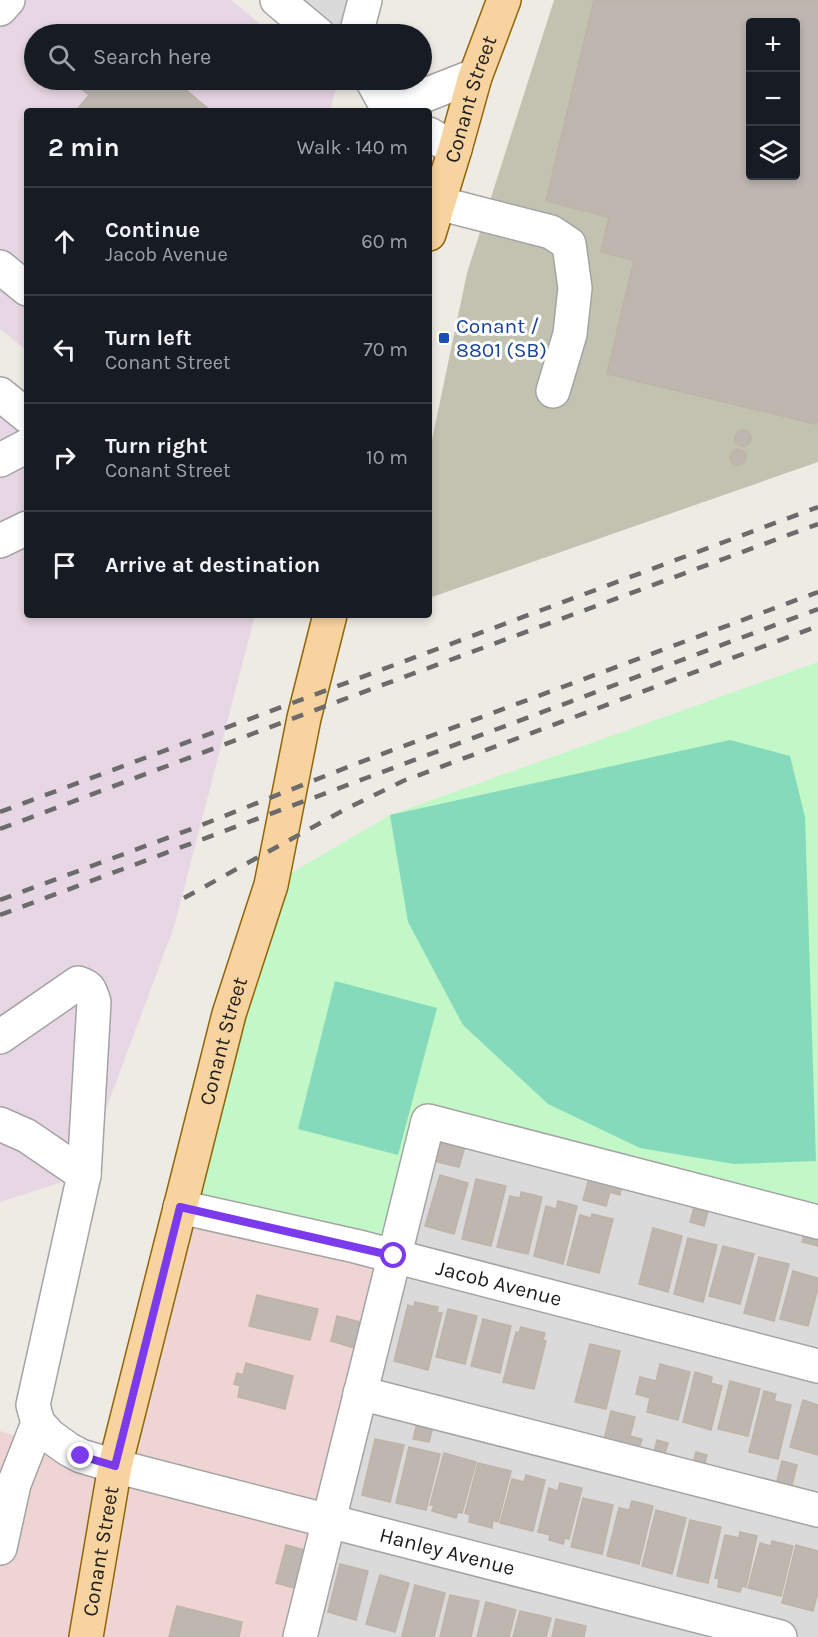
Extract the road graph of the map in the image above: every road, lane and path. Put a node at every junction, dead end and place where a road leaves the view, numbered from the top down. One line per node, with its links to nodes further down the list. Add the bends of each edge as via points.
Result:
1 (8, 0): 5 (street)
2 (277, 0): 6 (street)
3 (365, 0): 7 (street)
4 (504, 0): 8 (main road, Conant Street)
5 (0, 9)
6 (306, 24)
7 (359, 24)
8 (474, 77): 11 (street); 12 (main road, Conant Street)
9 (377, 90): 10 (street)
10 (387, 108)
11 (394, 108)
12 (442, 141): 13 (main road, Conant Street)
13 (438, 203): 14 (main road, Conant Street); 17 (street, via 551,232 568,244 575,288 570,334)
14 (432, 224)
15 (0, 267): 16 (street)
16 (24, 287)
17 (553, 391)
18 (0, 394): 19 (street)
19 (24, 414)
20 (24, 529): 21 (street)
21 (0, 541)
22 (329, 618): 26 (main road, Conant Street, via 304,718 271,885 229,1014)
23 (0, 1037): 25 (street, via 78,983 90,989 94,1002)
24 (0, 1124): 25 (street, via 27,1136)
25 (84, 1175): 31 (street, via 33,1405)
26 (180, 1207): 28 (street, Jacob Avenue); 32 (main road, Conant Street)
27 (818, 1222): 28 (street, via 428,1121)
28 (394, 1256): 29 (street, Jacob Avenue); 30 (street)
29 (818, 1366)
30 (360, 1393): 33 (street); 34 (street)
31 (38, 1423): 32 (street, Conant Street, via 68,1449); 35 (street, via 14,1484)
32 (115, 1466): 34 (street, Hanley Avenue); 36 (main road, Conant Street)
33 (818, 1510)
34 (330, 1521): 37 (street); 38 (street, Hanley Avenue)
35 (0, 1548)
36 (86, 1637)
37 (300, 1637)
38 (780, 1637)

